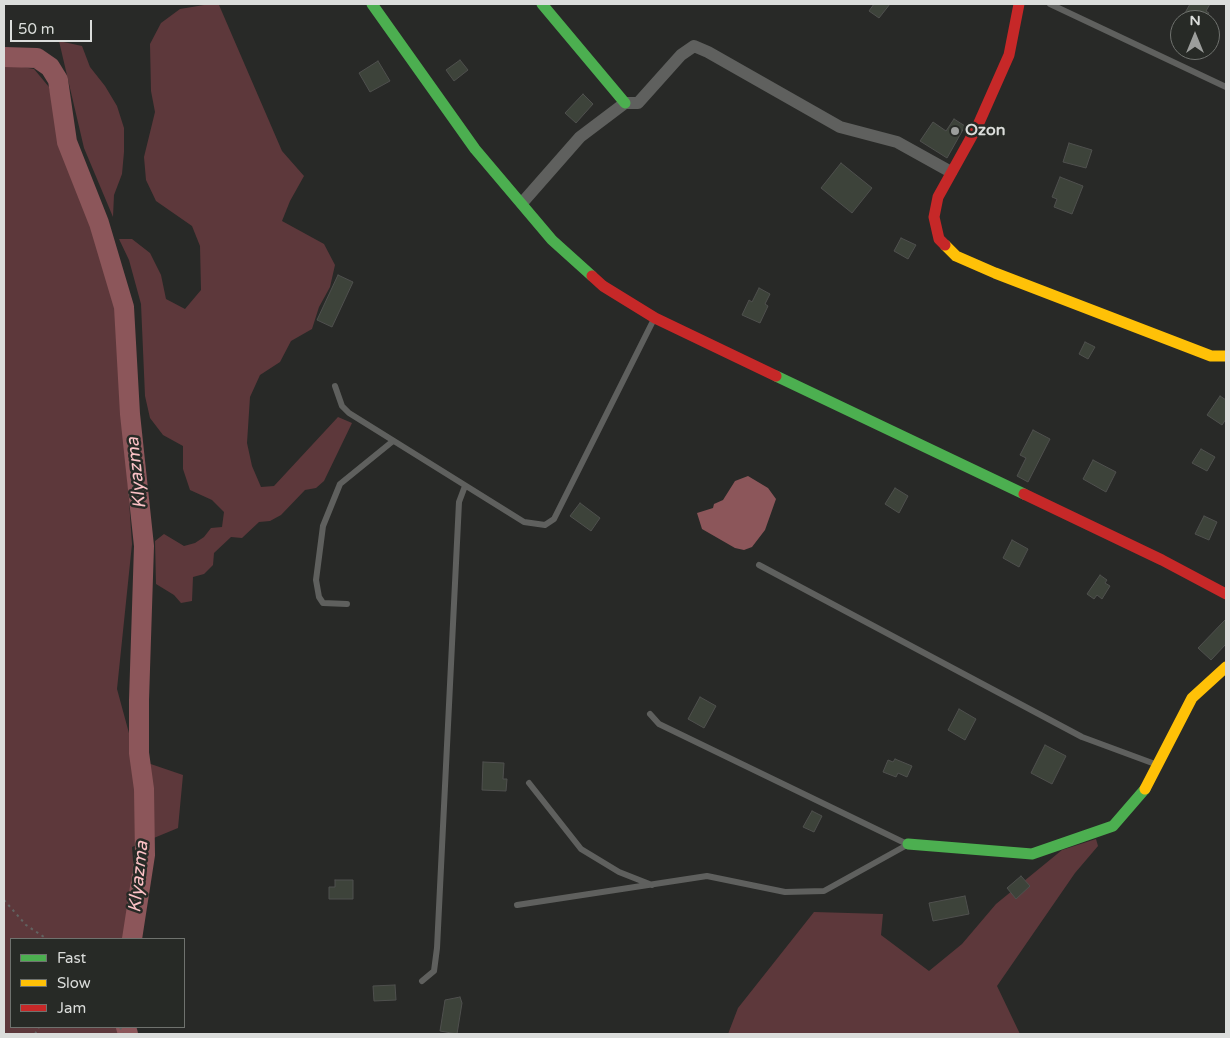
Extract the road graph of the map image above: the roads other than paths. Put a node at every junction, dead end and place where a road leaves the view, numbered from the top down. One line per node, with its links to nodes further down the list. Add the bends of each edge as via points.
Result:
1 (372, 4): 8 (street, via 475,149)
2 (542, 4): 6 (street)
3 (1019, 4): 7 (street, via 1009,55 978,125)
4 (1050, 4): 5 (lane)
5 (1226, 87)
6 (626, 103): 7 (street, via 638,104 694,46 840,127 897,142); 8 (street, via 580,137)
7 (952, 172): 10 (street, via 938,198 934,217 938,239 956,256 1211,356)
8 (522, 203): 9 (street, via 552,240 604,286)
9 (655, 318): 13 (lane, via 554,519 545,525 524,522); 15 (street, via 1162,560)
10 (1226, 356)
11 (335, 386): 12 (lane, via 342,406 349,413)
12 (393, 441): 13 (lane); 16 (lane, via 340,484 323,526 316,580 319,597 324,603)
13 (465, 486): 24 (lane, via 459,502 437,948 434,971)
14 (759, 565): 19 (lane, via 1082,736)
15 (1226, 594)
16 (347, 604)
17 (1226, 667): 19 (street, via 1192,698)
18 (650, 714): 21 (lane, via 658,724)
19 (1156, 764): 21 (street, via 1142,794 1113,826 1032,854)
20 (529, 783): 22 (lane, via 581,849 619,872)
21 (908, 844): 22 (lane, via 824,891 785,892 707,876)
22 (653, 885): 23 (lane)
23 (517, 905)
24 (422, 981)

